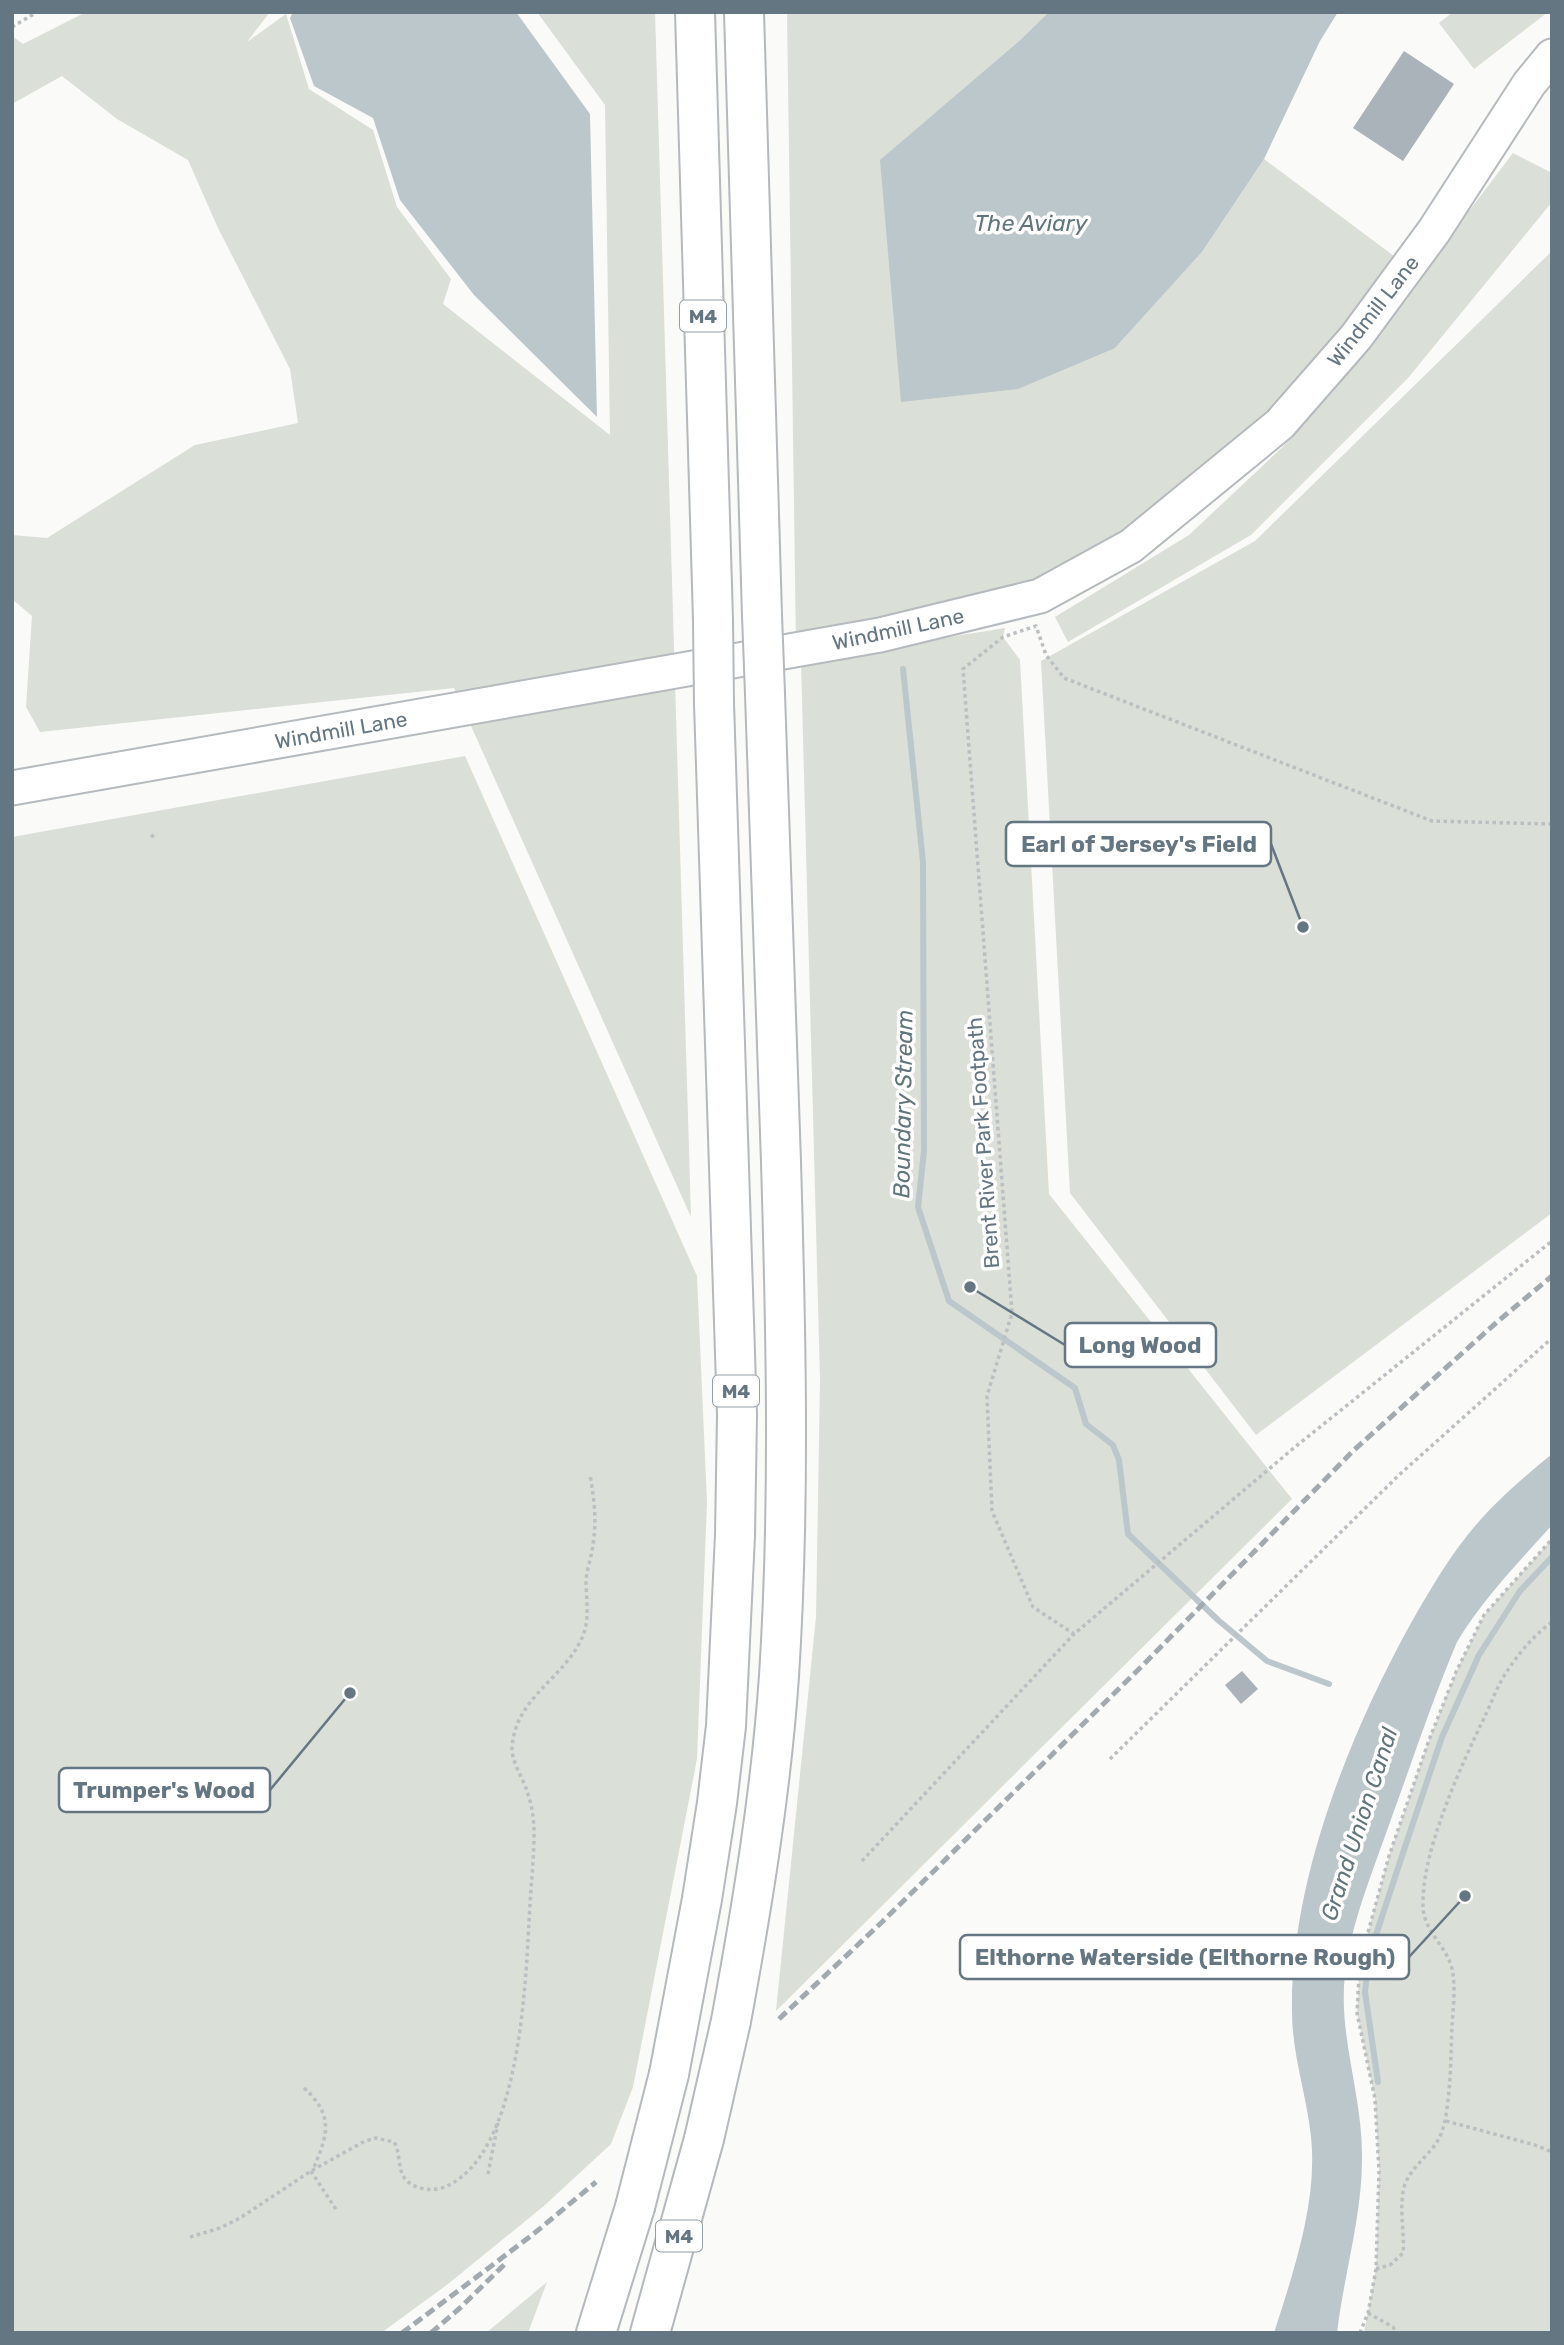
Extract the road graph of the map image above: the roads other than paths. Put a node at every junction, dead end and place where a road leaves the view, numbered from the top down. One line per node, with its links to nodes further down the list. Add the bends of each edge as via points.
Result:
1 (695, 12): 5 (highway, M4, bridge, via 737,1415 735,1535 726,1726 695,1935 668,2074 635,2207)
2 (744, 12): 6 (highway, M4, bridge, via 784,1264 786,1502 778,1679 752,1903 704,2139)
3 (1552, 56): 4 (main road, Windmill Lane, via 1356,337 1280,424 1131,546 1040,596 880,635)
4 (12, 788)
5 (596, 2333)
6 (650, 2333)

